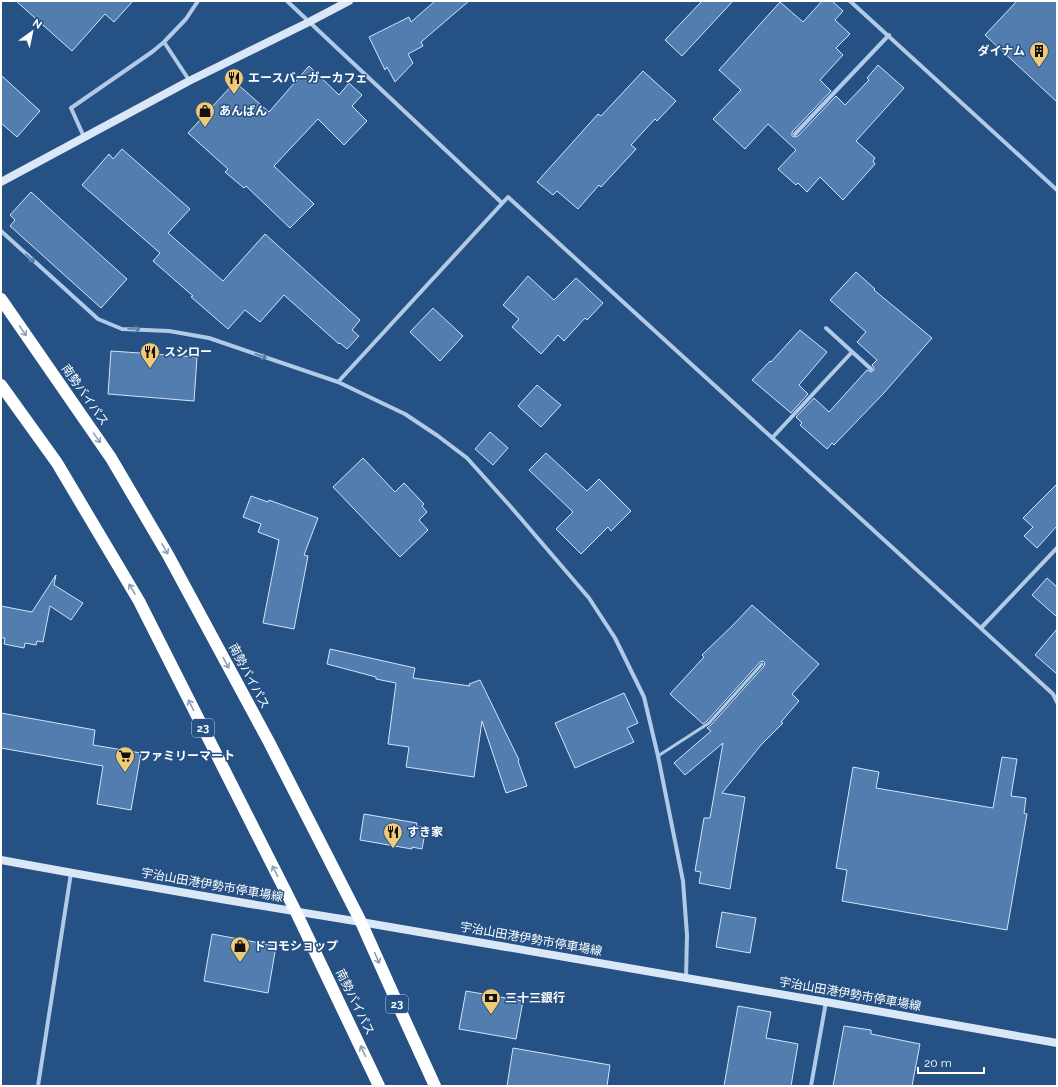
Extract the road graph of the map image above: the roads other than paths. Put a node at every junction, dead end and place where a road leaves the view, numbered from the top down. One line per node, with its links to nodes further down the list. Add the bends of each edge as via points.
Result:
1 (198, 1): 7 (street, via 186,19)
2 (287, 1): 5 (street)
3 (350, 1): 5 (main road)
4 (850, 1): 6 (street)
5 (309, 22): 8 (main road); 13 (street)
6 (889, 35): 9 (street); 12 (street)
7 (164, 42): 8 (street); 10 (street, via 71,108)
8 (190, 81): 10 (main road)
9 (795, 134)
10 (84, 138): 11 (main road)
11 (1, 182)
12 (1057, 190)
13 (502, 203): 19 (street); 21 (street, via 508,197)
14 (1, 231): 19 (street, one-way to 19, via 98,319 122,328 169,331 209,338)
15 (1, 299): 30 (highway, 南勢バイパス / 23, one-way to 30, via 111,458 168,554 269,742)
16 (826, 328): 17 (street)
17 (852, 352): 18 (street); 21 (street)
18 (871, 369)
19 (338, 382): 26 (street, via 405,414 467,458 589,598 615,638 644,697)
20 (1, 385): 29 (highway, 南勢バイパス / 23, one-way to 20, via 139,602 57,463)
21 (772, 438): 23 (street)
22 (1057, 548): 23 (street)
23 (981, 628): 25 (street, via 1053,694)
24 (762, 664): 26 (lane, via 709,723)
25 (1057, 702)
26 (658, 756): 31 (street, via 683,881)
27 (1, 860): 28 (main road, 宇治山田港伊勢市停車場線)
28 (71, 873): 29 (main road, 宇治山田港伊勢市停車場線); 34 (street)
29 (296, 912): 30 (main road, 宇治山田港伊勢市停車場線); 35 (highway, 南勢バイパス / 23, one-way to 29)
30 (361, 922): 31 (main road, 宇治山田港伊勢市停車場線); 36 (highway, 南勢バイパス / 23, one-way to 36)
31 (686, 978): 32 (main road, 宇治山田港伊勢市停車場線)
32 (826, 1002): 33 (main road, 宇治山田港伊勢市停車場線); 37 (street)
33 (1057, 1043)
34 (38, 1086)
35 (379, 1086)
36 (435, 1086)
37 (811, 1086)

